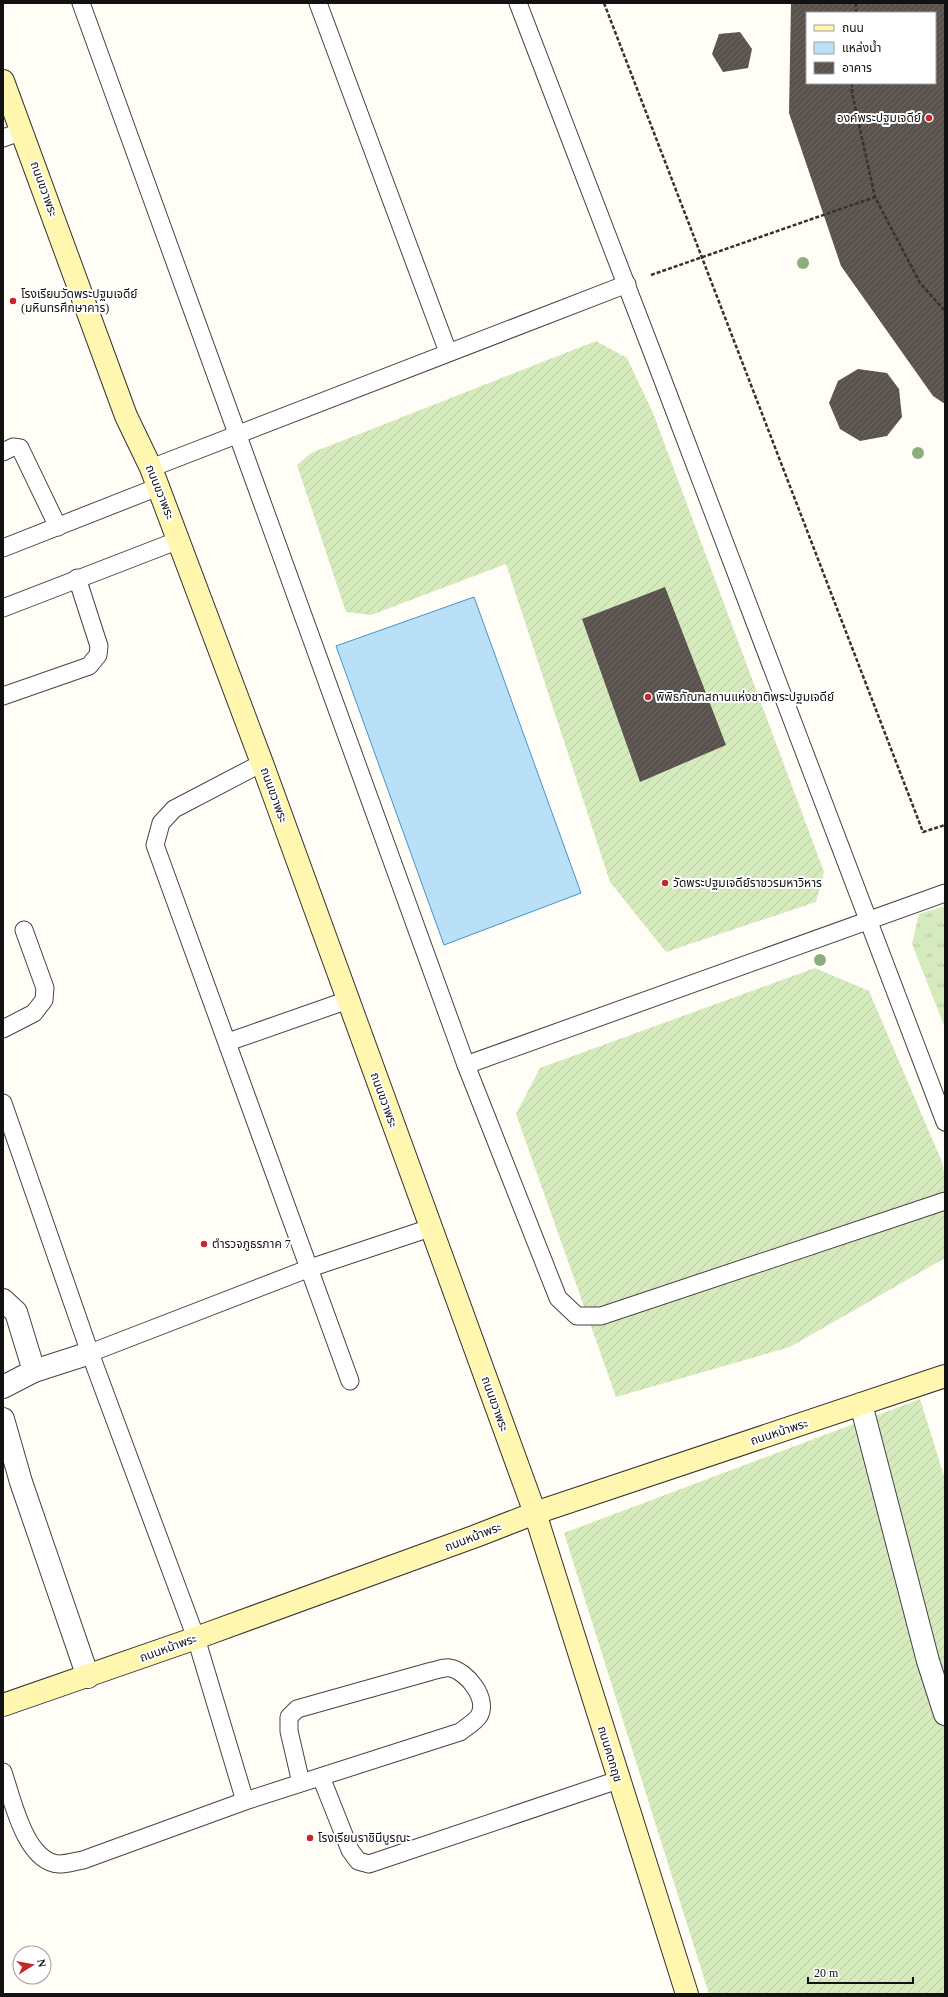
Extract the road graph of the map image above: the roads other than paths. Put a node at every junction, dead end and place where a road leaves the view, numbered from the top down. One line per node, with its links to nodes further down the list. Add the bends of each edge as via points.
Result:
1 (81, 3): 8 (lane)
2 (318, 3): 7 (lane)
3 (518, 3): 6 (lane)
4 (3, 81): 5 (main road, ถนนขวาพระ)
5 (13, 135): 10 (main road, ถนนขวาพระ, via 126,416)
6 (627, 284): 7 (lane); 19 (lane)
7 (448, 352): 8 (lane)
8 (238, 434): 10 (lane); 24 (lane)
9 (3, 452): 11 (lane, via 13,447 20,448)
10 (155, 478): 11 (lane); 12 (main road, ถนนขวาพระ)
11 (58, 527): 13 (lane)
12 (179, 540): 14 (lane); 17 (main road, ถนนขวาพระ)
13 (3, 548)
14 (78, 578): 15 (lane); 16 (lane, via 99,646 98,655 89,666)
15 (3, 608)
16 (3, 696)
17 (262, 763): 21 (main road, ถนนขวาพระ); 23 (lane, via 174,809 161,823 155,845)
18 (945, 893): 19 (lane)
19 (867, 920): 24 (lane); 26 (lane)
20 (24, 930): 22 (lane, via 46,988 44,1000 34,1013)
21 (348, 1000): 23 (lane); 28 (main road, ถนนขวาพระ)
22 (3, 1029)
23 (228, 1042): 29 (lane)
24 (466, 1065): 27 (lane, via 558,1298 577,1316 602,1316)
25 (3, 1103): 31 (lane)
26 (945, 1122)
27 (945, 1201)
28 (430, 1228): 29 (lane); 38 (main road, ถนนขวาพระ)
29 (310, 1268): 31 (lane); 34 (lane)
30 (3, 1300): 32 (street, via 16,1312)
31 (90, 1353): 32 (street); 39 (lane)
32 (34, 1371): 35 (street)
33 (945, 1376): 36 (main road, ถนนหน้าพระ)
34 (350, 1381)
35 (3, 1387)
36 (861, 1404): 38 (main road, ถนนหน้าพระ); 42 (street, via 928,1660)
37 (3, 1419): 40 (street, via 21,1482)
38 (534, 1513): 39 (main road, ถนนหน้าพระ); 45 (main road, ถนนคตกฤช)
39 (196, 1638): 40 (main road, ถนนหน้าพระ); 47 (lane)
40 (88, 1677): 41 (main road, ถนนหน้าพระ)
41 (3, 1705)
42 (945, 1714)
43 (3, 1772): 47 (lane, via 26,1839 41,1857 58,1864 83,1860)
44 (321, 1777): 45 (lane, via 350,1850 358,1861 369,1864); 46 (lane); 46 (lane, via 460,1732 479,1716 481,1705 477,1688 466,1676 450,1668 297,1709 289,1717 289,1731)
45 (618, 1780): 48 (main road, ถนนคตกฤช)
46 (301, 1784): 47 (lane)
47 (245, 1801)
48 (687, 1994)

